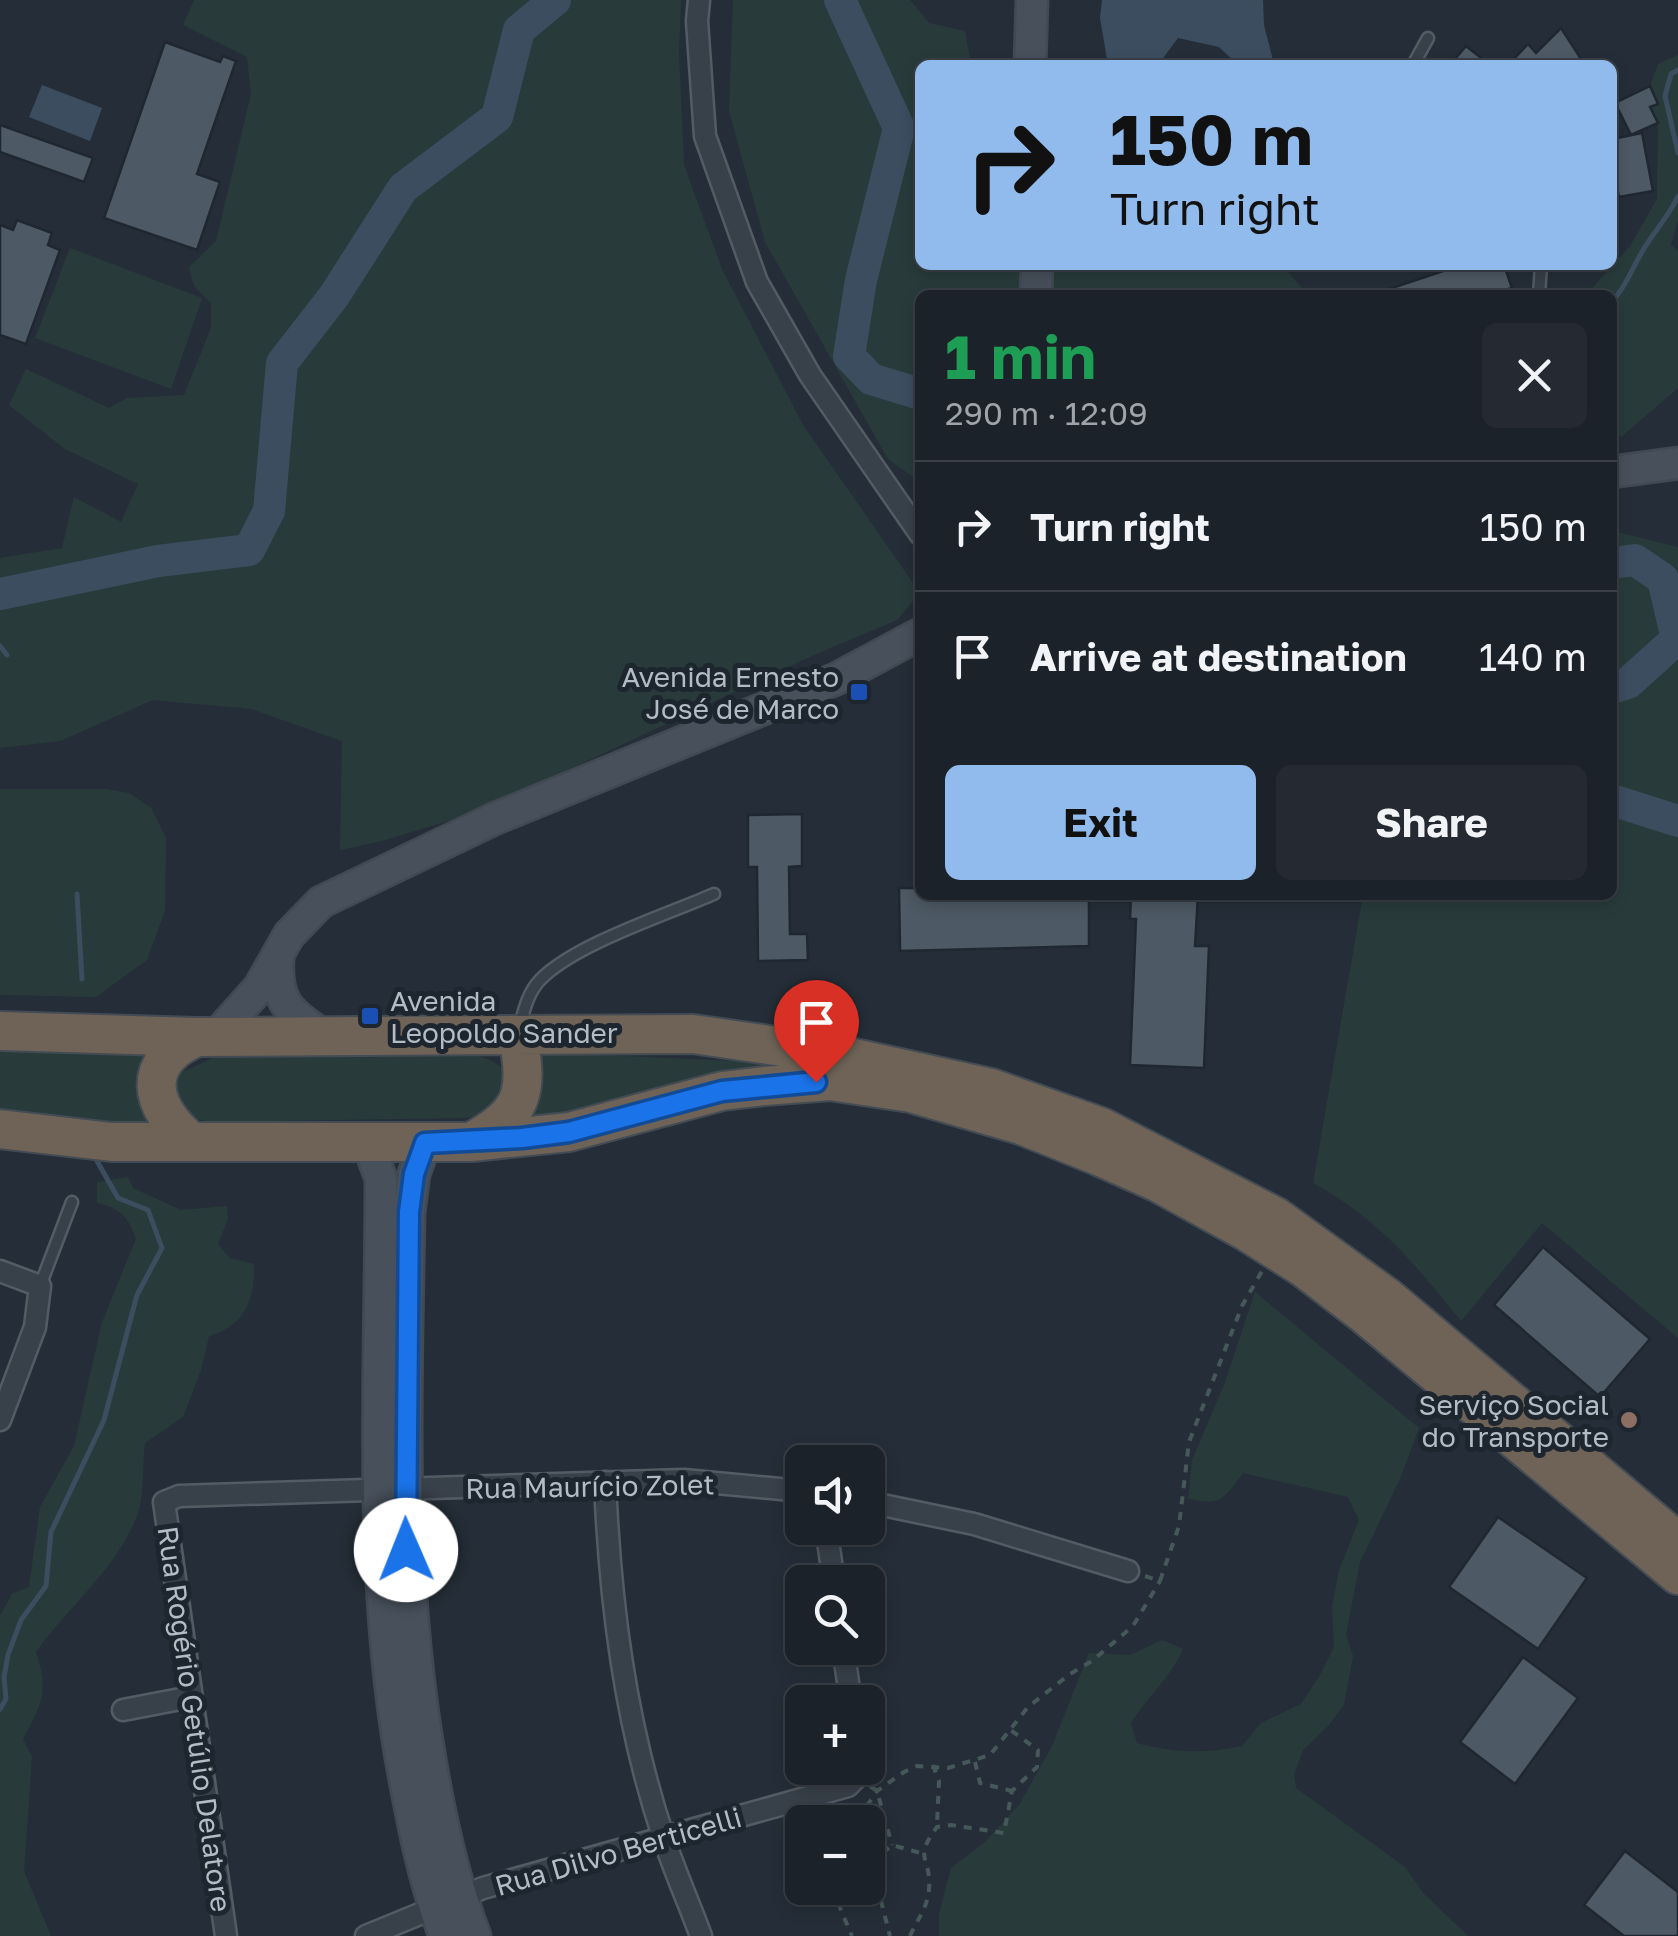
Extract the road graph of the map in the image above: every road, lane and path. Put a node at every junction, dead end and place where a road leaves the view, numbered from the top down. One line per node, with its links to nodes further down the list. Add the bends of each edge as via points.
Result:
1 (699, 0): 8 (street, via 705,136 757,282 810,375)
2 (1032, 0): 4 (street)
3 (1428, 38): 5 (lane)
4 (1030, 60)
5 (1415, 60)
6 (1678, 463): 7 (street)
7 (1617, 471)
8 (915, 527)
9 (915, 637): 11 (street, via 836,679 350,886 303,919)
10 (714, 894): 13 (lane, via 570,958 527,998)
11 (278, 958): 14 (street, via 259,988); 15 (street, via 283,1001)
12 (0, 1031): 14 (highway)
13 (518, 1035): 15 (highway); 18 (highway, via 524,1088 518,1103 507,1120); 31 (highway, via 693,1034 786,1046 991,1088 1101,1128 1276,1217 1402,1310)
14 (206, 1037): 15 (highway); 17 (highway, via 180,1044 158,1075 162,1112)
15 (325, 1037)
16 (0, 1128): 17 (highway, via 112,1142)
17 (192, 1142): 20 (highway)
18 (471, 1142): 19 (highway); 22 (highway, via 569,1132 722,1091 830,1081 912,1092 1050,1136 1160,1183)
19 (425, 1143): 20 (highway); 28 (street, via 409,1212)
20 (368, 1144): 28 (street, via 381,1179)
21 (72, 1202): 24 (lane)
22 (1275, 1250): 33 (highway, via 1364,1314); 34 (path, via 1242,1306 1189,1442 1179,1526)
23 (0, 1271): 24 (street)
24 (40, 1286): 25 (street, via 35,1327)
25 (0, 1420)
26 (605, 1482): 27 (street, Rua Maurício Zolet, via 684,1480); 28 (street, Rua Maurício Zolet); 45 (street, via 621,1663)
27 (785, 1490)
28 (391, 1491): 29 (street, Rua Maurício Zolet, via 179,1496); 51 (street)
29 (164, 1502): 35 (street, Rua Rogério Getúlio Delatore)
30 (885, 1506): 32 (street, via 991,1528)
31 (1678, 1542)
32 (1128, 1570): 34 (path)
33 (1678, 1575)
34 (1160, 1582): 37 (path, via 1133,1626)
35 (191, 1697): 36 (street); 52 (street, Rua Rogério Getúlio Delatore)
36 (123, 1710)
37 (1009, 1729): 38 (path, via 990,1756); 42 (path, via 1040,1754)
38 (975, 1762): 39 (path); 42 (path, via 980,1783)
39 (934, 1765): 41 (path, via 917,1766); 44 (path)
40 (849, 1785): 45 (street, Rua Dilvo Berticelli)
41 (877, 1790): 43 (path); 46 (path)
42 (1012, 1791): 44 (path, via 1004,1833)
43 (867, 1805)
44 (937, 1826): 48 (path)
45 (664, 1838): 51 (street, Rua Dilvo Berticelli); 55 (street)
46 (892, 1845): 47 (path); 48 (path)
47 (885, 1851)
48 (924, 1854): 58 (path, via 927,1904)
49 (839, 1905): 56 (path)
50 (882, 1905): 57 (path)
51 (447, 1914): 53 (street, Rua Dilvo Berticelli); 54 (street)
52 (226, 1936)
53 (366, 1936)
54 (475, 1936)
55 (702, 1936)
56 (852, 1936)
57 (890, 1936)
58 (910, 1936)

